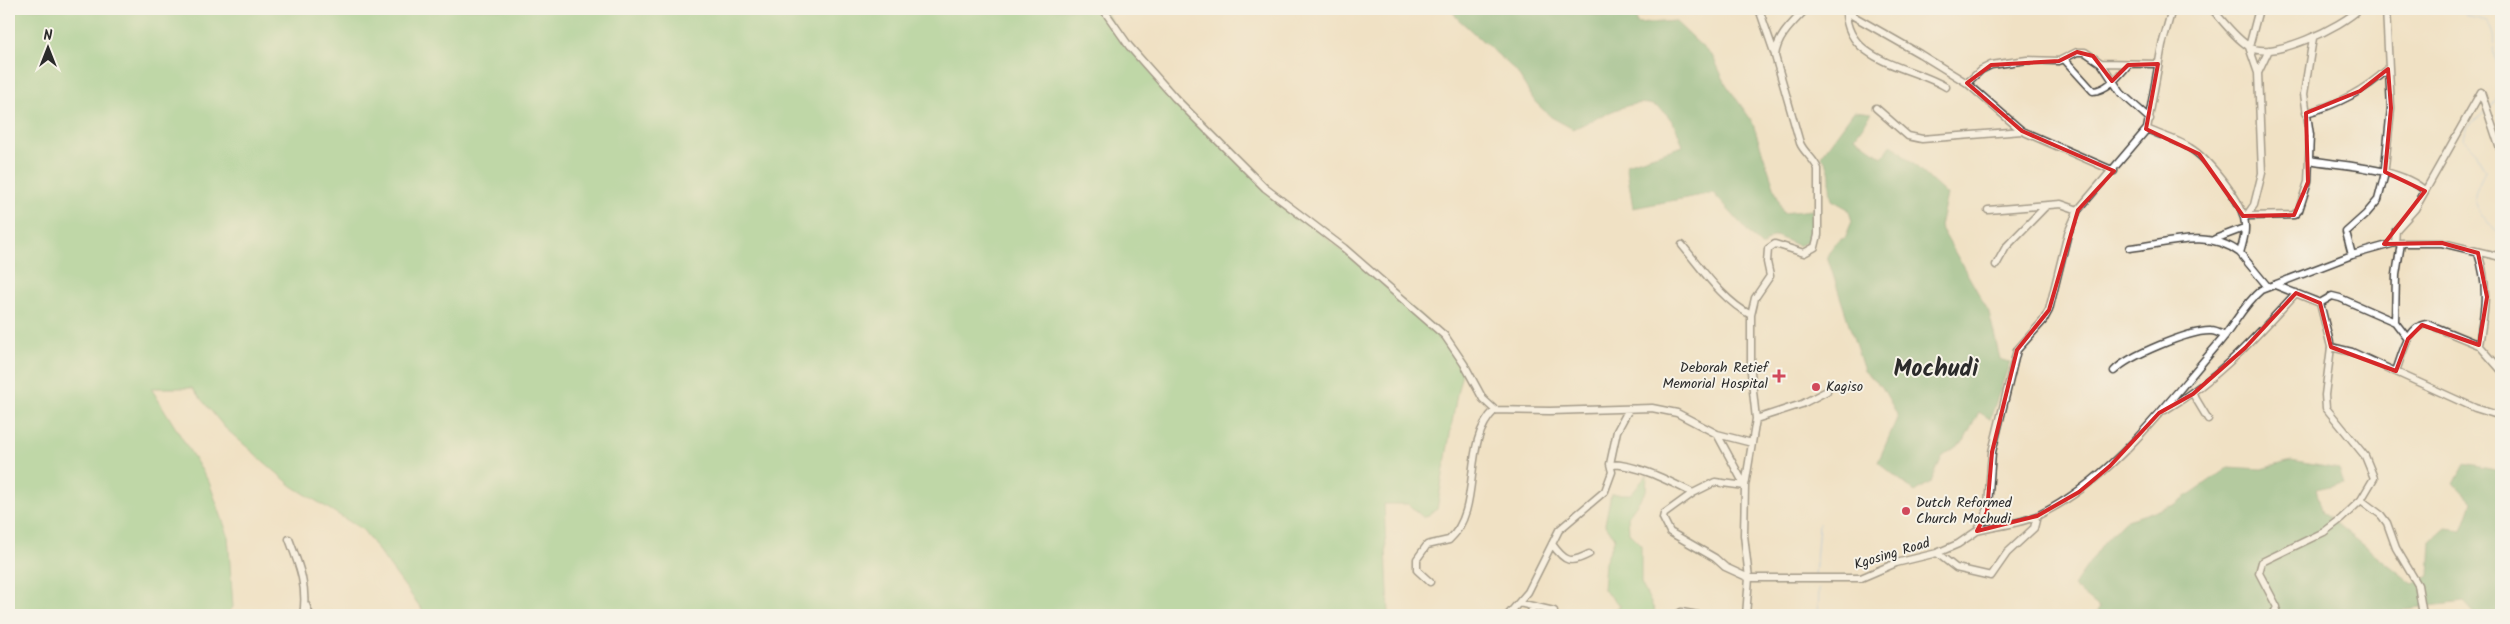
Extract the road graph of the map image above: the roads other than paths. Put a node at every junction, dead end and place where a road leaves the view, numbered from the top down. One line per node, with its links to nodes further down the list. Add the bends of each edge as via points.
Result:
1 (1103, 9): 63 (street, via 1129,46 1175,98 1264,188 1344,248 1445,336 1482,398)
2 (1759, 9): 14 (street)
3 (1806, 9): 14 (street, via 1782,36)
4 (2164, 9): 10 (street)
5 (2212, 9): 12 (street)
6 (2259, 9): 12 (street)
7 (2359, 9): 11 (street, via 2347,20)
8 (2386, 9): 19 (street)
9 (1844, 10): 22 (street); 23 (street, via 1851,32 1872,55)
10 (2171, 12): 17 (street)
11 (2313, 38): 13 (street); 25 (street, via 2304,94)
12 (2249, 47): 13 (street); 20 (street)
13 (2269, 50): 20 (street)
14 (1775, 56): 51 (street, via 1803,151 1818,169 1818,235 1815,247 1804,253 1775,244 1768,249 1770,276 1755,298)
15 (2064, 59): 16 (street, via 2082,51); 21 (street, via 2093,91); 22 (street, via 1991,65 1980,70)
16 (2101, 63): 18 (street); 21 (street)
17 (2158, 64): 18 (street); 26 (street)
18 (2128, 65): 21 (street)
19 (2388, 69): 25 (street, via 2360,91); 32 (street, via 2391,108)
20 (2258, 73): 37 (street, via 2262,173 2254,205)
21 (2112, 82): 26 (street)
22 (1967, 83): 28 (street)
23 (1946, 87)
24 (1876, 108): 28 (street, via 1908,136 1922,139)
25 (2306, 113): 30 (street, via 2310,135)
26 (2150, 119): 27 (street)
27 (2147, 129): 31 (street); 37 (street, via 2189,146 2199,154)
28 (2022, 131): 31 (street)
29 (2501, 152): 33 (street, via 2481,92)
30 (2309, 160): 32 (street); 37 (street, via 2308,182 2299,210 2294,215)
31 (2114, 170): 36 (street)
32 (2385, 172): 33 (street); 45 (street, via 2378,200 2346,232)
33 (2425, 191): 40 (street, via 2415,209 2396,230)
34 (2046, 206): 35 (street); 36 (street, via 2068,206); 47 (street, via 2006,247)
35 (1988, 210)
36 (2078, 210): 75 (street, via 2068,233 2049,310 2017,350 1992,452 1987,512)
37 (2246, 217): 38 (street)
38 (2244, 228): 39 (street); 43 (street)
39 (2214, 239): 42 (street); 43 (street)
40 (2398, 243): 44 (street, via 2442,243); 45 (street); 52 (street)
41 (1682, 244): 51 (street, via 1736,306)
42 (2130, 248)
43 (2240, 253): 48 (street)
44 (2478, 253): 46 (street); 55 (street, via 2487,297)
45 (2352, 255): 48 (street)
46 (2501, 257)
47 (1996, 265)
48 (2272, 286): 49 (street); 53 (street, via 2251,300)
49 (2296, 293): 50 (street); 61 (street, via 2245,348)
50 (2320, 303): 52 (street, via 2332,296 2340,298); 56 (street)
51 (1751, 315): 66 (street, via 1751,372)
52 (2395, 322): 54 (street)
53 (2226, 336): 58 (street, via 2212,331 2194,334 2134,356); 64 (street)
54 (2408, 339): 55 (street, via 2416,328 2425,324); 59 (street)
55 (2480, 345): 57 (street)
56 (2331, 347): 59 (street, via 2352,352); 73 (street, via 2326,408 2349,434 2372,470 2373,482)
57 (2501, 370)
58 (2114, 371)
59 (2396, 371): 65 (street, via 2475,408)
60 (1826, 391): 66 (street, via 1802,404)
61 (2193, 394): 64 (street); 67 (street)
62 (1629, 409): 63 (street); 68 (street, via 1662,409 1677,413); 70 (street, via 1617,431)
63 (1495, 410): 81 (street, via 1488,416 1476,439 1475,468 1460,526 1449,540 1427,545 1417,559 1417,570)
64 (2160, 413): 74 (street, via 2079,492)
65 (2501, 416)
66 (1756, 419): 69 (street)
67 (2208, 419)
68 (1717, 434): 69 (street); 71 (street)
69 (1752, 443): 71 (street)
70 (1610, 464): 72 (street, via 1625,464); 77 (street, via 1612,472 1605,491 1569,519)
71 (1745, 486): 72 (street, via 1715,482); 80 (street, via 1744,535)
72 (1693, 493): 80 (street, via 1664,514 1667,529 1724,567)
73 (2361, 500): 93 (street, via 2324,532 2262,562 2259,573 2277,608); 94 (street, via 2387,523 2396,548 2418,585)
74 (2037, 516): 75 (street); 78 (street, via 2034,528 2007,553 1991,576 1956,568)
75 (1977, 531): 78 (street, Kgosing Road, via 1963,542)
76 (289, 539): 82 (street, via 302,572)
77 (1552, 544): 79 (street, via 1568,560); 83 (street)
78 (1937, 553): 80 (street, Kgosing Road, via 1904,560 1854,579)
79 (1589, 554)
80 (1749, 578): 92 (street)
81 (1430, 582)
82 (305, 603): 86 (street); 87 (street)
83 (1519, 603): 84 (street); 88 (street)
84 (1532, 607): 85 (street); 89 (street)
85 (1554, 611)
86 (303, 615)
87 (310, 615)
88 (1508, 615)
89 (1531, 615)
90 (1676, 615): 91 (street, via 1681,612)
91 (1698, 615)
92 (1746, 615)
93 (2273, 615)
94 (2423, 615)

